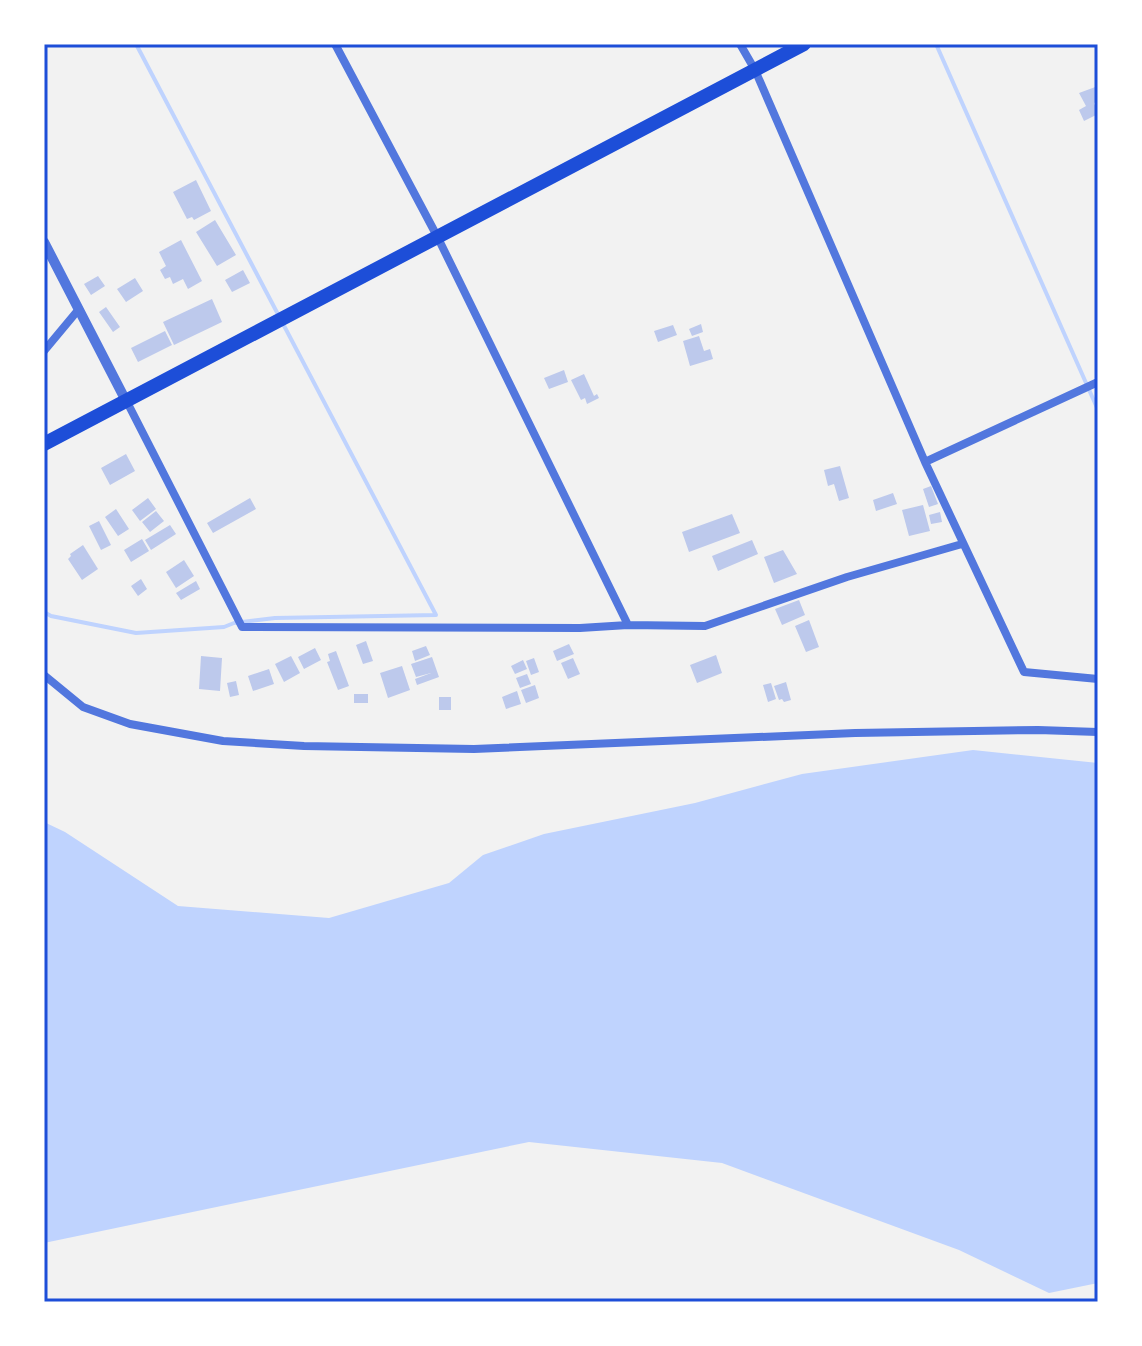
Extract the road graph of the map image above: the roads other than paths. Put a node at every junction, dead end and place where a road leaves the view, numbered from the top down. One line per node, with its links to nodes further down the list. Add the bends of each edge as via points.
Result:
1 (335, 44): 5 (street)
2 (740, 44): 4 (street)
3 (804, 44): 4 (highway)
4 (755, 70): 5 (highway); 12 (street)
5 (438, 238): 10 (highway); 14 (street)
6 (44, 242): 7 (street)
7 (79, 309): 8 (street); 10 (street)
8 (44, 351)
9 (1098, 382): 12 (street)
10 (125, 399): 11 (highway); 14 (street, via 242,627)
11 (44, 444)
12 (925, 462): 13 (street)
13 (962, 544): 14 (street, via 705,626); 16 (street, via 1024,672)
14 (628, 625)
15 (44, 675): 17 (street, via 83,707 130,724 223,741 304,746 474,749 855,733)
16 (1098, 679)
17 (1098, 732)

